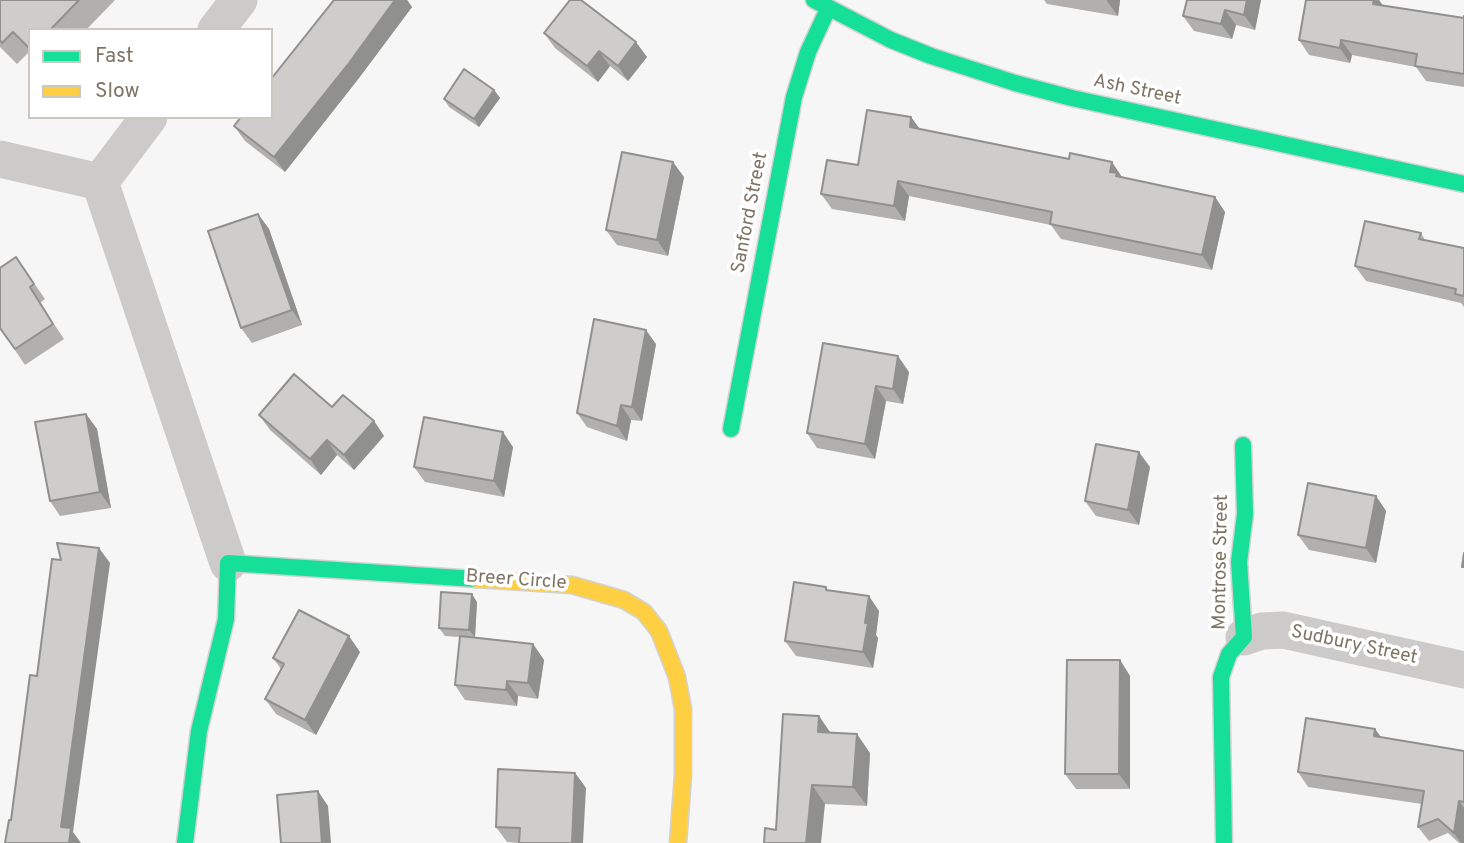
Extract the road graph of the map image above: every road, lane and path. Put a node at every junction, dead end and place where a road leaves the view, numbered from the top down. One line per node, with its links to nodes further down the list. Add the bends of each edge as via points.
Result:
1 (239, 0): 4 (street)
2 (814, 0): 3 (street, Ash Street)
3 (828, 9): 8 (street, Ash Street, via 921,52 1014,83); 9 (street, Sanford Street, via 794,97)
4 (218, 28)
5 (147, 119): 7 (street)
6 (0, 159): 7 (street)
7 (100, 182): 11 (street)
8 (1464, 184)
9 (731, 429)
10 (1243, 445): 12 (street, Montrose Street, via 1245,514 1239,562)
11 (228, 564): 14 (street, via 226,619 200,730); 15 (street, Breer Circle, via 572,585 624,600 644,612 669,654 682,709)
12 (1244, 637): 13 (street, Sudbury Street, via 1283,630); 16 (street, Montrose Street, via 1229,654 1221,677)
13 (1464, 670)
14 (185, 843)
15 (678, 843)
16 (1224, 843)

